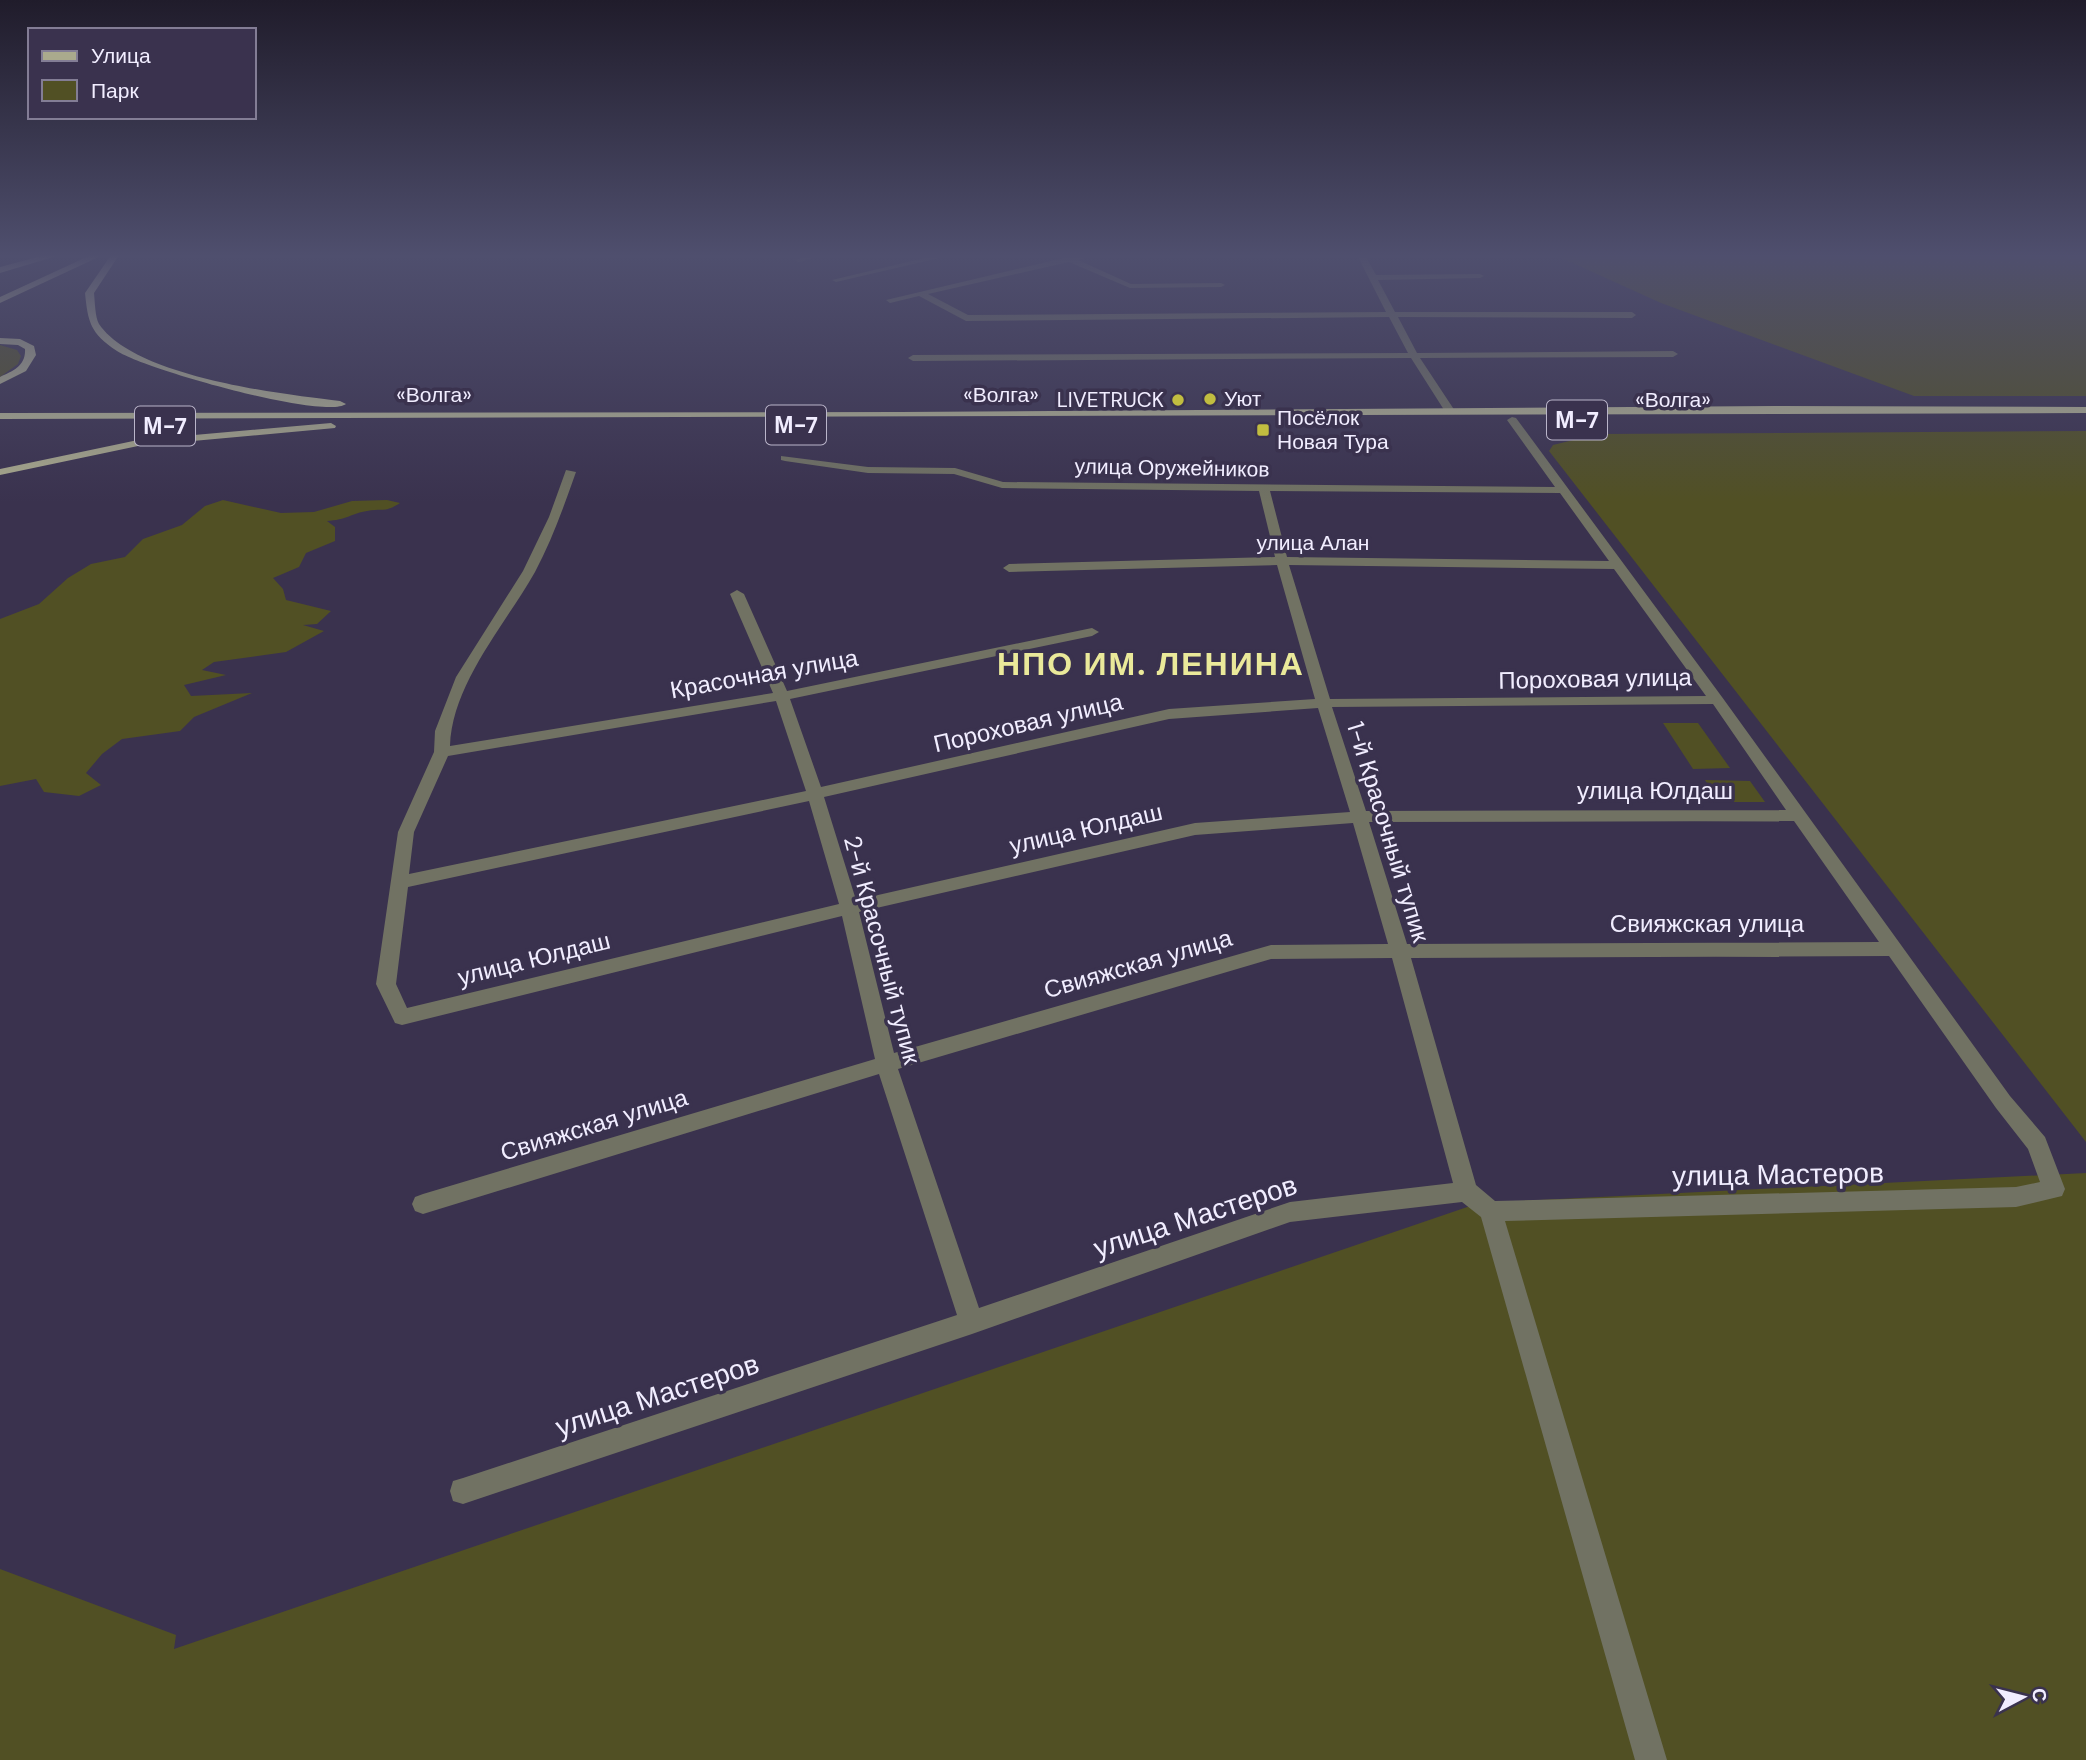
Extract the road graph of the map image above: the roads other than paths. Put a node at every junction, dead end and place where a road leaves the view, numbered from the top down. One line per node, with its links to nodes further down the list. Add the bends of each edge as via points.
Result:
1 (91, 337): 10 (highway, via 132,363 186,380 284,399)
2 (1405, 337): 5 (street)
3 (0, 341): 7 (highway, via 20,342 32,355 27,365)
4 (1673, 354): 5 (street)
5 (1414, 356): 6 (street); 9 (street)
6 (913, 358)
7 (0, 381)
8 (2086, 410): 9 (highway, «Волга» / М-7)
9 (1450, 411): 10 (highway, «Волга» / М-7)
10 (519, 414): 11 (highway, «Волга» / М-7)
11 (0, 416)
12 (2086, 418): 13 (highway, «Волга» / М-7)
13 (1512, 420): 14 (highway, «Волга» / М-7); 20 (street)
14 (331, 426): 15 (highway, «Волга» / М-7); 17 (main road, via 138,443)
15 (0, 427)
16 (785, 458): 19 (street, улица Оружейников, via 868,470 955,471 1002,485)
17 (0, 472)
18 (570, 472): 29 (street, via 529,571 463,677 443,731)
19 (1264, 488): 20 (street, улица Оружейников); 21 (street, 1-й Красочный тупик)
20 (1562, 490): 22 (street)
21 (1280, 561): 22 (street, улица Алан); 23 (street, улица Алан); 28 (street, 1-й Красочный тупик)
22 (1616, 565): 27 (street)
23 (1010, 568)
24 (737, 594): 26 (street, 2-й Красочный тупик)
25 (1092, 632): 26 (street, Красочная улица)
26 (782, 696): 29 (street, Красочная улица); 30 (street, 2-й Красочный тупик)
27 (1717, 701): 28 (street, Пороховая улица); 31 (street)
28 (1322, 703): 30 (street, Пороховая улица, via 1169,714); 32 (street, 1-й Красочный тупик)
29 (442, 752): 33 (street, via 406,832)
30 (816, 794): 33 (street, Пороховая улица); 34 (street, 2-й Красочный тупик)
31 (1796, 815): 32 (street, улица Юлдаш); 35 (street)
32 (1360, 817): 34 (street, улица Юлдаш, via 1195,829); 36 (street, 1-й Красочный тупик)
33 (402, 882): 34 (street, улица Юлдаш, via 386,984 402,1017)
34 (849, 908): 37 (street, 2-й Красочный тупик)
35 (1894, 949): 36 (street, Свияжская улица); 40 (street, улица Мастеров, via 2037,1144 2054,1189 2016,1197)
36 (1400, 952): 37 (street, Свияжская улица, via 1271,952); 38 (street, 1-й Красочный тупик)
37 (886, 1064): 39 (street, Свияжская улица); 41 (street, 2-й Красочный тупик)
38 (1466, 1191): 40 (street); 41 (street, улица Мастеров, via 1290,1212)
39 (423, 1204)
40 (1492, 1211): 43 (street)
41 (972, 1322): 42 (street, улица Мастеров)
42 (463, 1491)
43 (1651, 1760)

